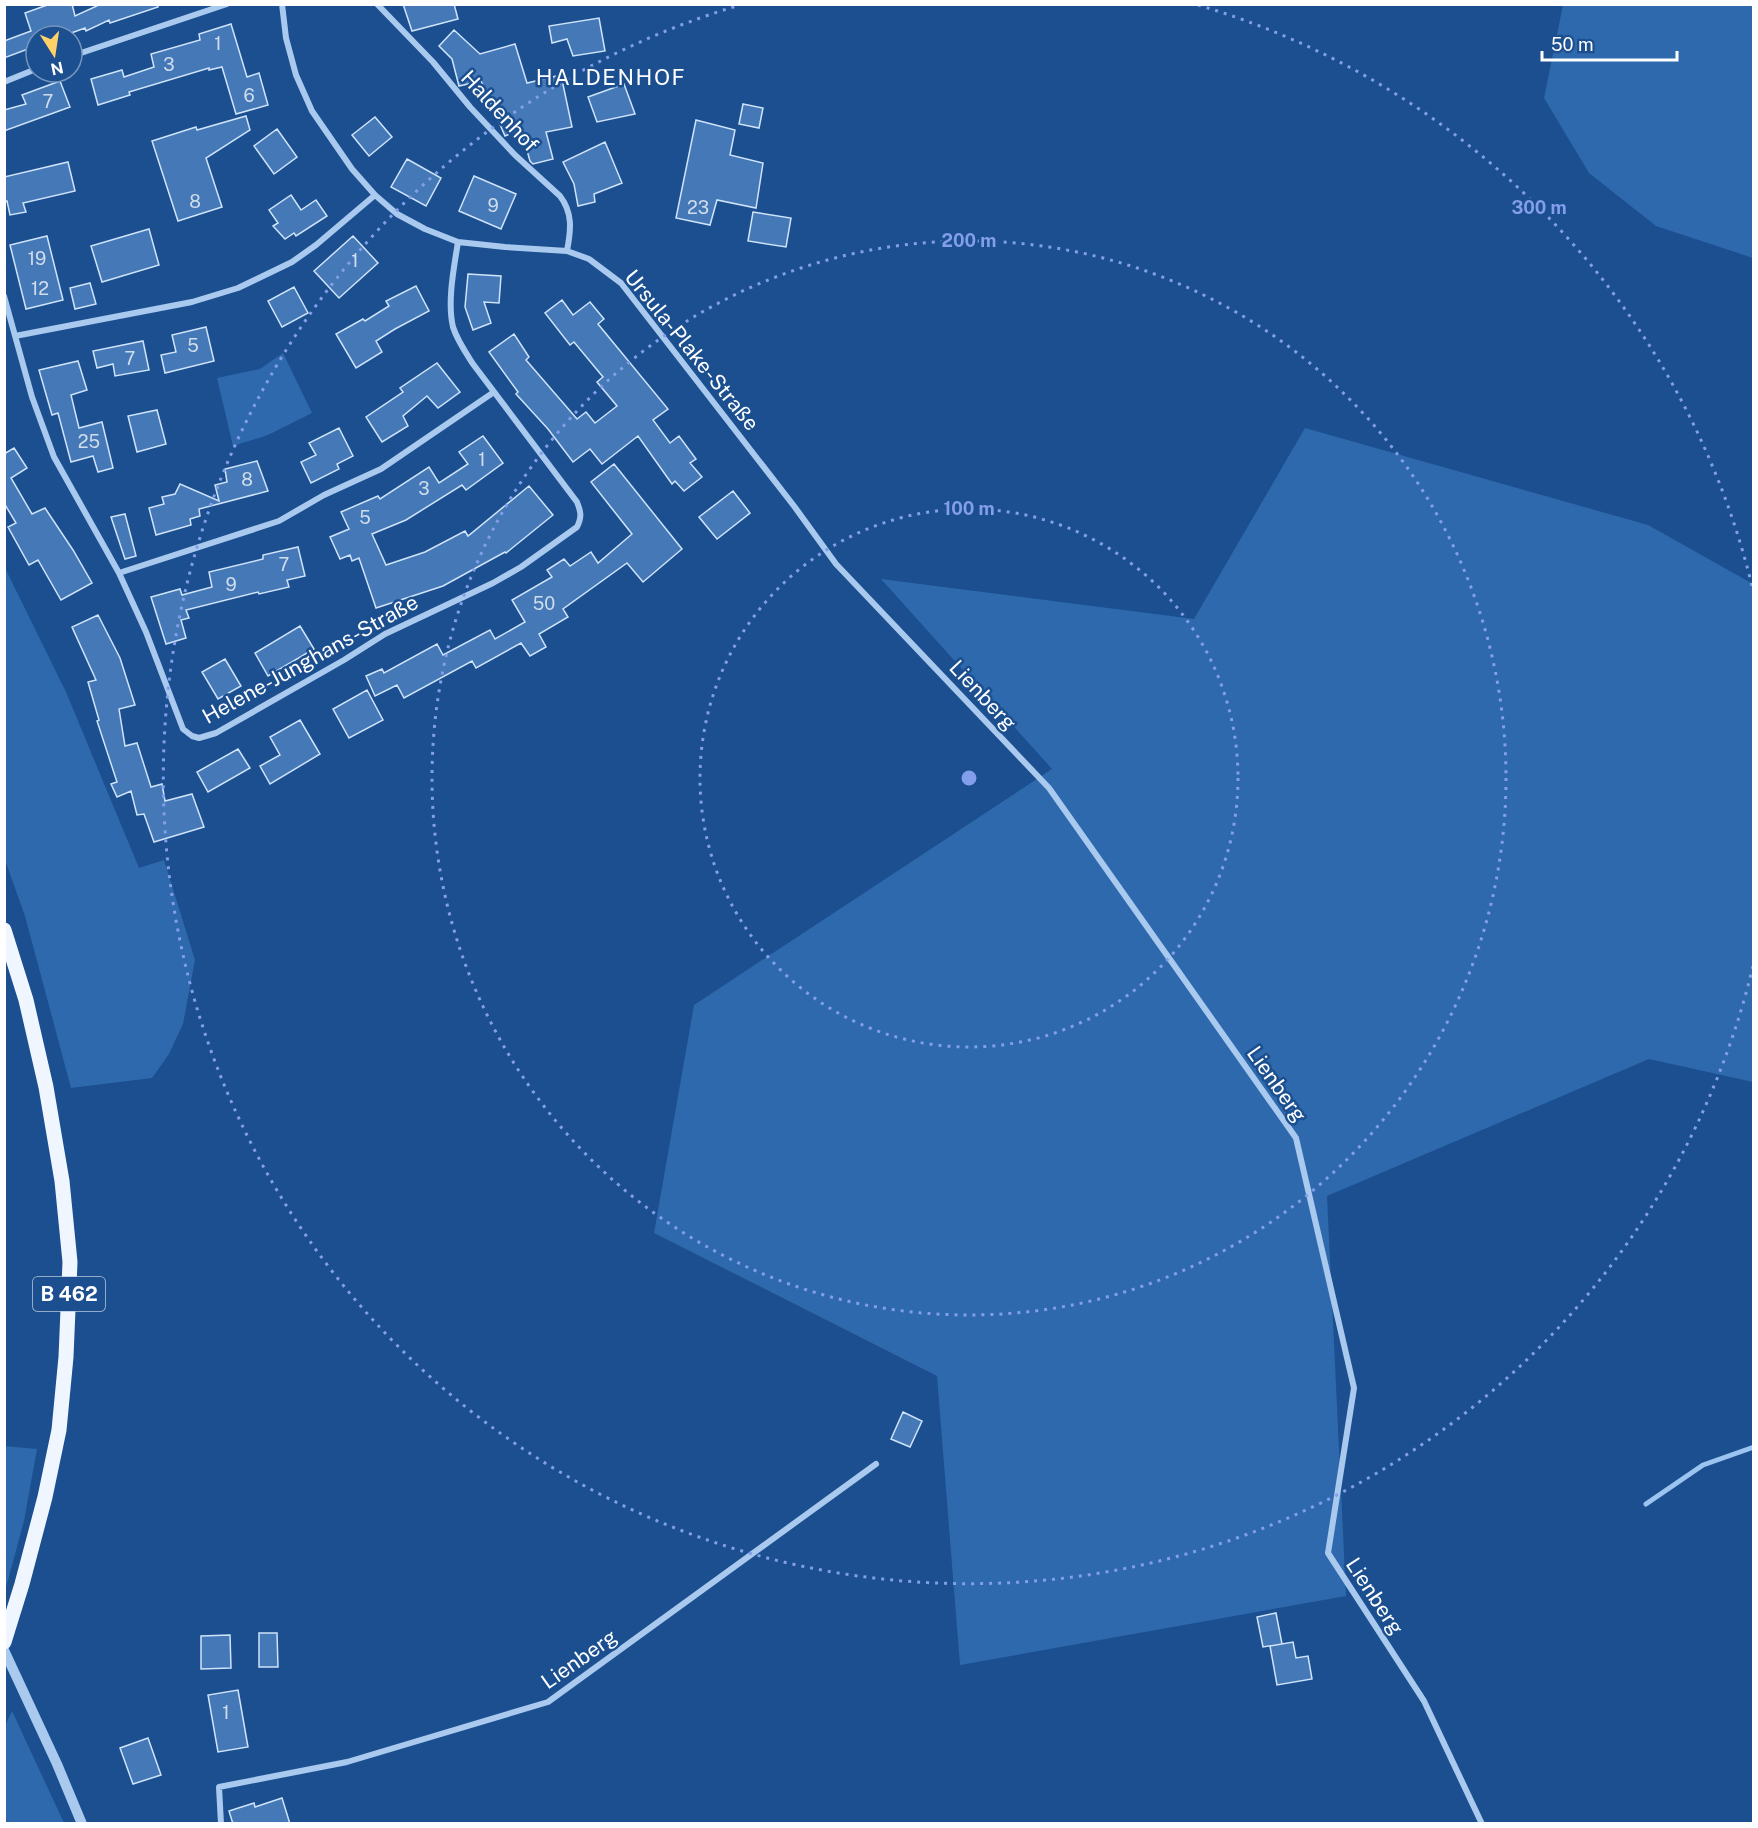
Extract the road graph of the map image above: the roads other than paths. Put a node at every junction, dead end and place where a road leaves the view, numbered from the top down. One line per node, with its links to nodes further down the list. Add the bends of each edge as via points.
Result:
1 (227, 4): 4 (street)
2 (282, 4): 7 (street, Ursula-Plake-Straße, via 296,75 312,111)
3 (377, 4): 9 (street, Haldenhof, via 515,155 560,195 571,223)
4 (84, 52)
5 (24, 74): 6 (street)
6 (4, 82)
7 (375, 195): 8 (street, Ursula-Plake-Straße, via 424,230); 11 (street, via 300,256 238,288 192,302)
8 (458, 242): 9 (street, Ursula-Plake-Straße); 12 (street, Helene-Junghans-Straße, via 452,288 453,326)
9 (567, 251): 13 (street, Ursula-Plake-Straße, via 589,259 621,283)
10 (4, 296): 11 (street, Helene-Junghans-Straße)
11 (15, 336): 14 (street, Helene-Junghans-Straße, via 54,457)
12 (494, 392): 14 (street, via 381,469 279,521); 14 (street, Helene-Junghans-Straße, via 577,502 581,519 577,527 521,567 385,634 216,733 199,738 183,729 151,643)
13 (794, 506): 21 (street, Lienberg, via 836,564 1049,788 1296,1138 1354,1388 1328,1553 1424,1701)
14 (119, 573)
15 (4, 930): 17 (main road, B 462, via 26,1000 46,1087 62,1181 70,1262 59,1430 45,1497)
16 (876, 1464): 20 (street, Lienberg, via 548,1702 347,1762 219,1786)
17 (4, 1641)
18 (4, 1650): 19 (street)
19 (82, 1824)
20 (222, 1824)
21 (1482, 1824)

